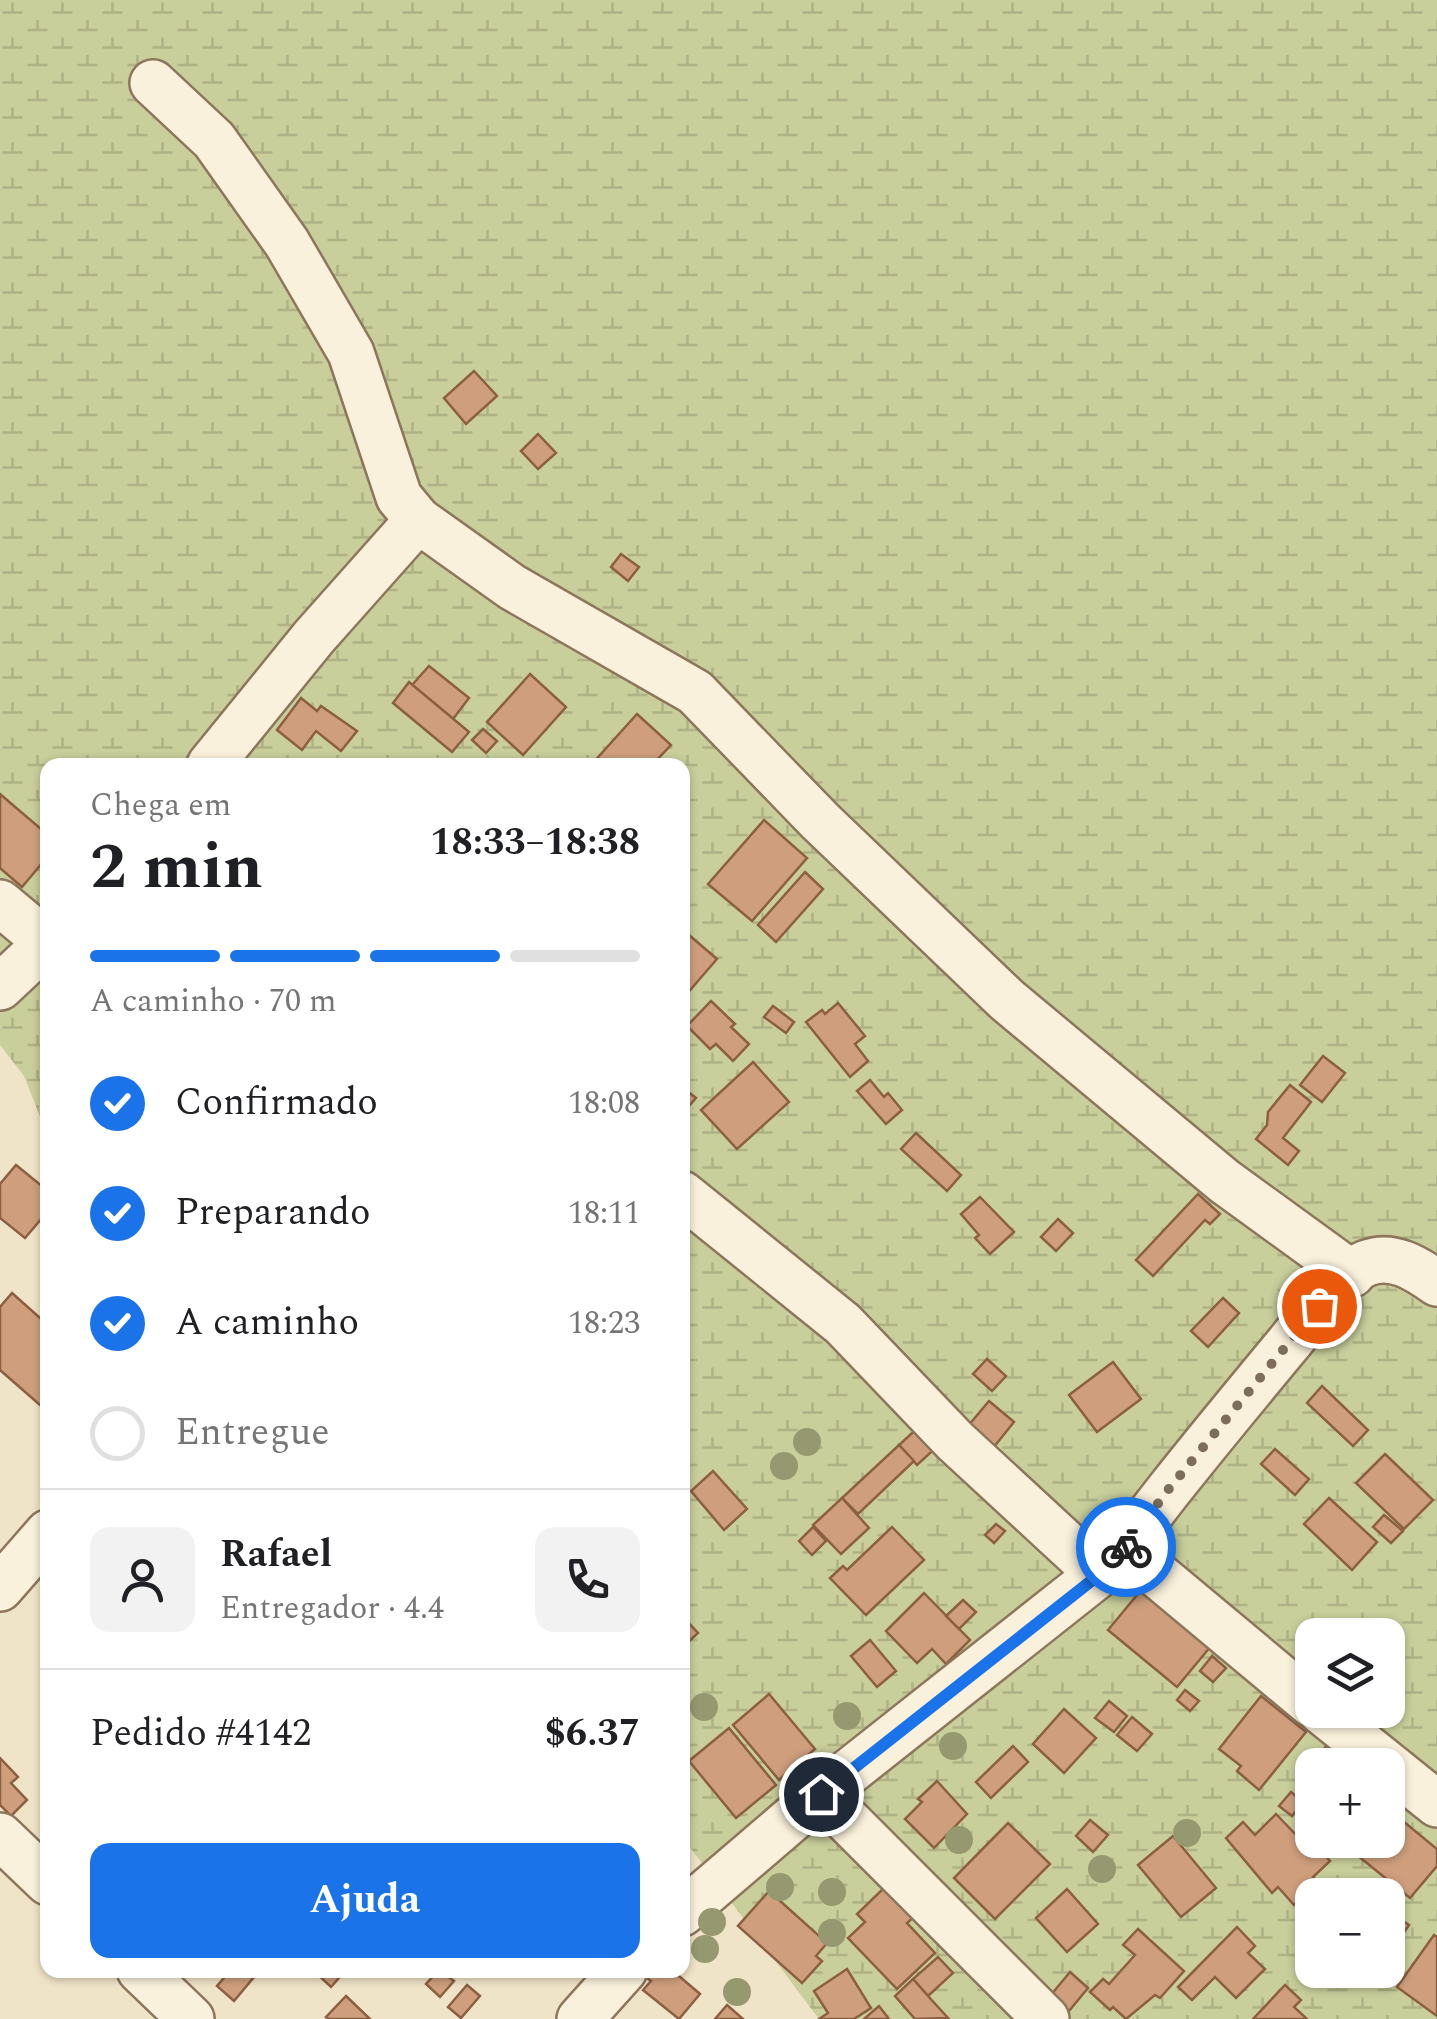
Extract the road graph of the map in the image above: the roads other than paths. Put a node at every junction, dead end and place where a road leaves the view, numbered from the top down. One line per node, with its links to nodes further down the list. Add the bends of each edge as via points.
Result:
1 (153, 83): 2 (street, via 214,140 287,243 351,353 400,496)
2 (418, 520): 3 (street); 9 (street, via 512,588 695,692 1006,1000 1224,1181)
3 (216, 758)
4 (0, 903): 5 (street)
5 (40, 936)
6 (40, 949): 7 (street)
7 (0, 987)
8 (690, 1200): 12 (street, via 843,1324 955,1441)
9 (1352, 1274): 10 (street, via 1391,1260); 12 (street)
10 (1437, 1283)
11 (40, 1542): 13 (street)
12 (1112, 1561): 14 (street); 16 (street)
13 (0, 1588)
14 (1295, 1692)
15 (1342, 1728): 17 (street)
16 (821, 1794): 20 (street); 25 (street)
17 (1437, 1804)
18 (0, 1836): 19 (street)
19 (40, 1874)
20 (690, 1906)
21 (148, 1978): 23 (street)
22 (617, 1978): 24 (street)
23 (191, 2019)
24 (580, 2019)
25 (1046, 2019)

